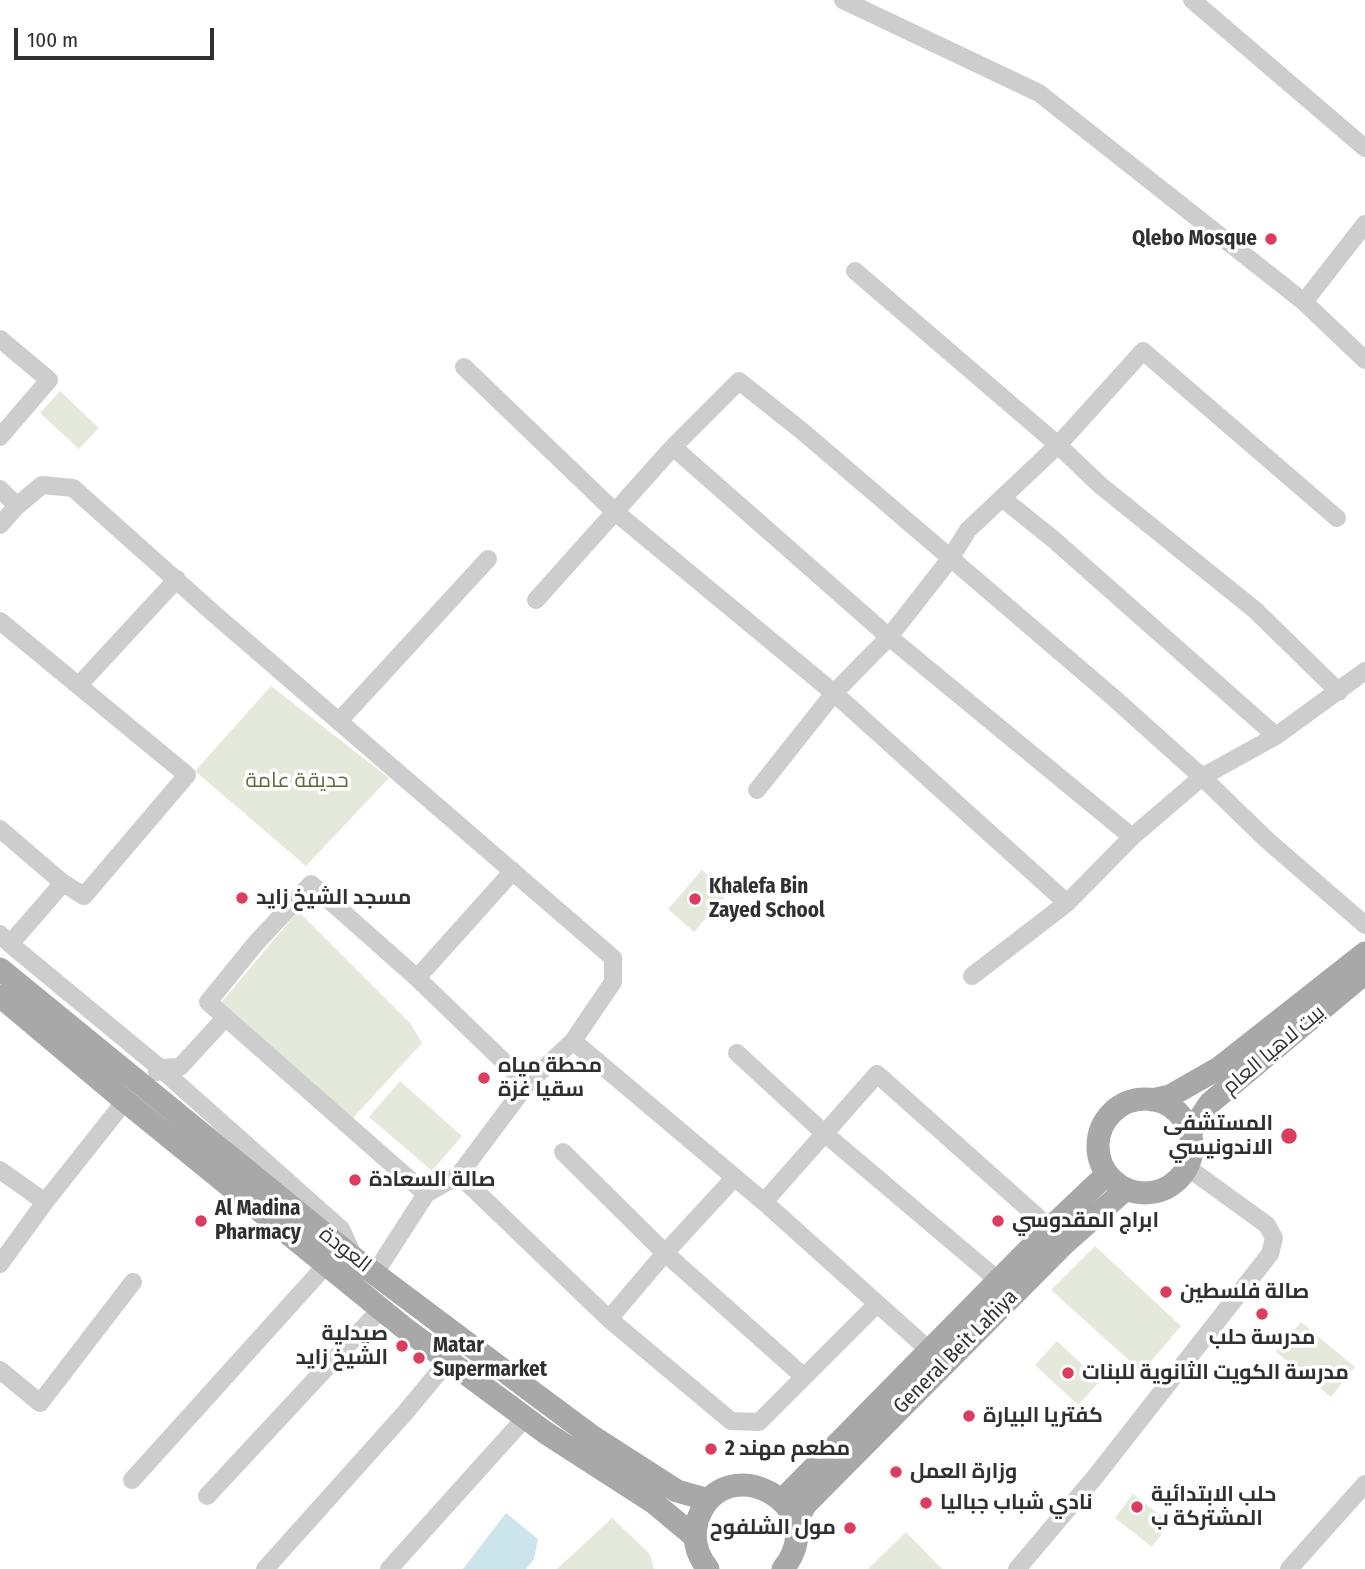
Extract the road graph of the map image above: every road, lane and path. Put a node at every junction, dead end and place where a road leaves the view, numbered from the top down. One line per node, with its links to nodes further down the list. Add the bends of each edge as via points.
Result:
1 (843, 0): 6 (street, via 1040,93)
2 (1192, 0): 3 (street)
3 (1365, 148)
4 (1365, 224): 6 (street)
5 (855, 271): 11 (street)
6 (1304, 302): 8 (street)
7 (0, 339): 10 (street, via 49,380)
8 (1365, 360)
9 (464, 367): 16 (street)
10 (0, 438)
11 (1058, 445): 14 (street); 17 (street, via 1143,351); 27 (street, via 1100,485 1255,610)
12 (673, 447): 16 (street); 20 (street, via 739,381); 24 (street)
13 (0, 489): 15 (street)
14 (1002, 498): 20 (street, via 968,530); 30 (street)
15 (17, 506): 18 (street); 21 (street, via 42,485 73,488)
16 (614, 511): 22 (street); 28 (street)
17 (1337, 519)
18 (0, 525)
19 (488, 559): 29 (street)
20 (950, 559): 24 (street); 31 (street)
21 (177, 579): 26 (street); 29 (street)
22 (536, 600)
23 (0, 621): 26 (street)
24 (889, 637): 28 (street); 34 (street)
25 (1365, 671): 27 (street)
26 (79, 685): 36 (street, via 187,775 84,896)
27 (1339, 692): 30 (street)
28 (834, 693): 32 (street); 37 (street)
29 (340, 720): 35 (street)
30 (1276, 736): 31 (street)
31 (1202, 777): 34 (street); 38 (street)
32 (757, 790)
33 (0, 829): 36 (street)
34 (1132, 837): 37 (street)
35 (513, 871): 44 (street); 47 (street, via 613,958 613,982)
36 (64, 883): 39 (street)
37 (1067, 903): 43 (street)
38 (1365, 925)
39 (5, 939): 49 (street)
40 (1365, 953): 52 (main road, via 1219,1068 1170,1096)
41 (0, 969): 51 (main road, العودة)
42 (1365, 973): 55 (main road, بيت لاهيا العام, via 1210,1103)
43 (972, 976)
44 (417, 978): 46 (street, via 310,884 208,1002); 50 (street)
45 (0, 996): 53 (main road, العودة)
46 (225, 1018): 49 (street, via 180,1067); 63 (street)
47 (573, 1041): 50 (street); 61 (street)
48 (737, 1053): 54 (street)
49 (160, 1068): 51 (street); 68 (street, via 341,1229)
50 (527, 1084): 60 (street)
51 (145, 1089): 68 (main road, العودة)
52 (1152, 1100): 55 (main road, via 1175,1110); 59 (main road, via 1127,1103 1104,1125 1098,1146)
53 (125, 1101): 64 (street); 70 (main road, العودة)
54 (824, 1133): 65 (street); 66 (street, via 877,1074); 72 (street)
55 (1190, 1133): 57 (main road)
56 (562, 1152): 67 (street)
57 (1187, 1167): 62 (main road, via 1177,1181 1161,1191); 94 (street, via 1267,1225 1274,1238 1269,1254 1095,1478)
58 (0, 1170): 64 (street)
59 (1107, 1174): 62 (main road); 66 (main road, General Beit Lahiya)
60 (459, 1175): 63 (street); 76 (street)
61 (735, 1177): 65 (street); 67 (street)
62 (1126, 1189): 87 (main road, General Beit Lahiya, via 1064,1244 853,1455)
63 (426, 1194): 71 (street)
64 (45, 1202): 69 (street)
65 (764, 1202): 74 (street)
66 (1050, 1228): 72 (main road, General Beit Lahiya)
67 (665, 1252): 76 (street); 80 (street)
68 (355, 1259): 71 (main road, العودة)
69 (0, 1264)
70 (327, 1264): 75 (main road, العودة); 82 (street)
71 (375, 1273): 85 (main road, العودة, via 593,1437 677,1491)
72 (999, 1281): 77 (main road, General Beit Lahiya)
73 (133, 1282): 79 (street, via 40,1403)
74 (877, 1304): 77 (street); 80 (street)
75 (380, 1310): 78 (main road, العودة); 84 (street)
76 (610, 1319): 80 (street, via 731,1421 759,1422)
77 (929, 1350): 86 (main road, General Beit Lahiya)
78 (447, 1361): 81 (main road, العودة); 91 (street)
79 (0, 1370)
80 (803, 1376)
81 (525, 1418): 88 (main road, العودة, via 653,1502); 92 (street)
82 (132, 1480)
83 (1365, 1484): 95 (street)
84 (207, 1496)
85 (709, 1500): 86 (main road, via 730,1487 746,1484 769,1490); 88 (main road, via 697,1521)
86 (782, 1500): 87 (main road)
87 (794, 1523): 89 (main road, via 796,1537)
88 (695, 1537): 90 (main road)
89 (788, 1560): 93 (main road)
90 (706, 1568)
91 (265, 1569)
92 (388, 1569)
93 (810, 1569)
94 (1017, 1569)
95 (1289, 1569)

